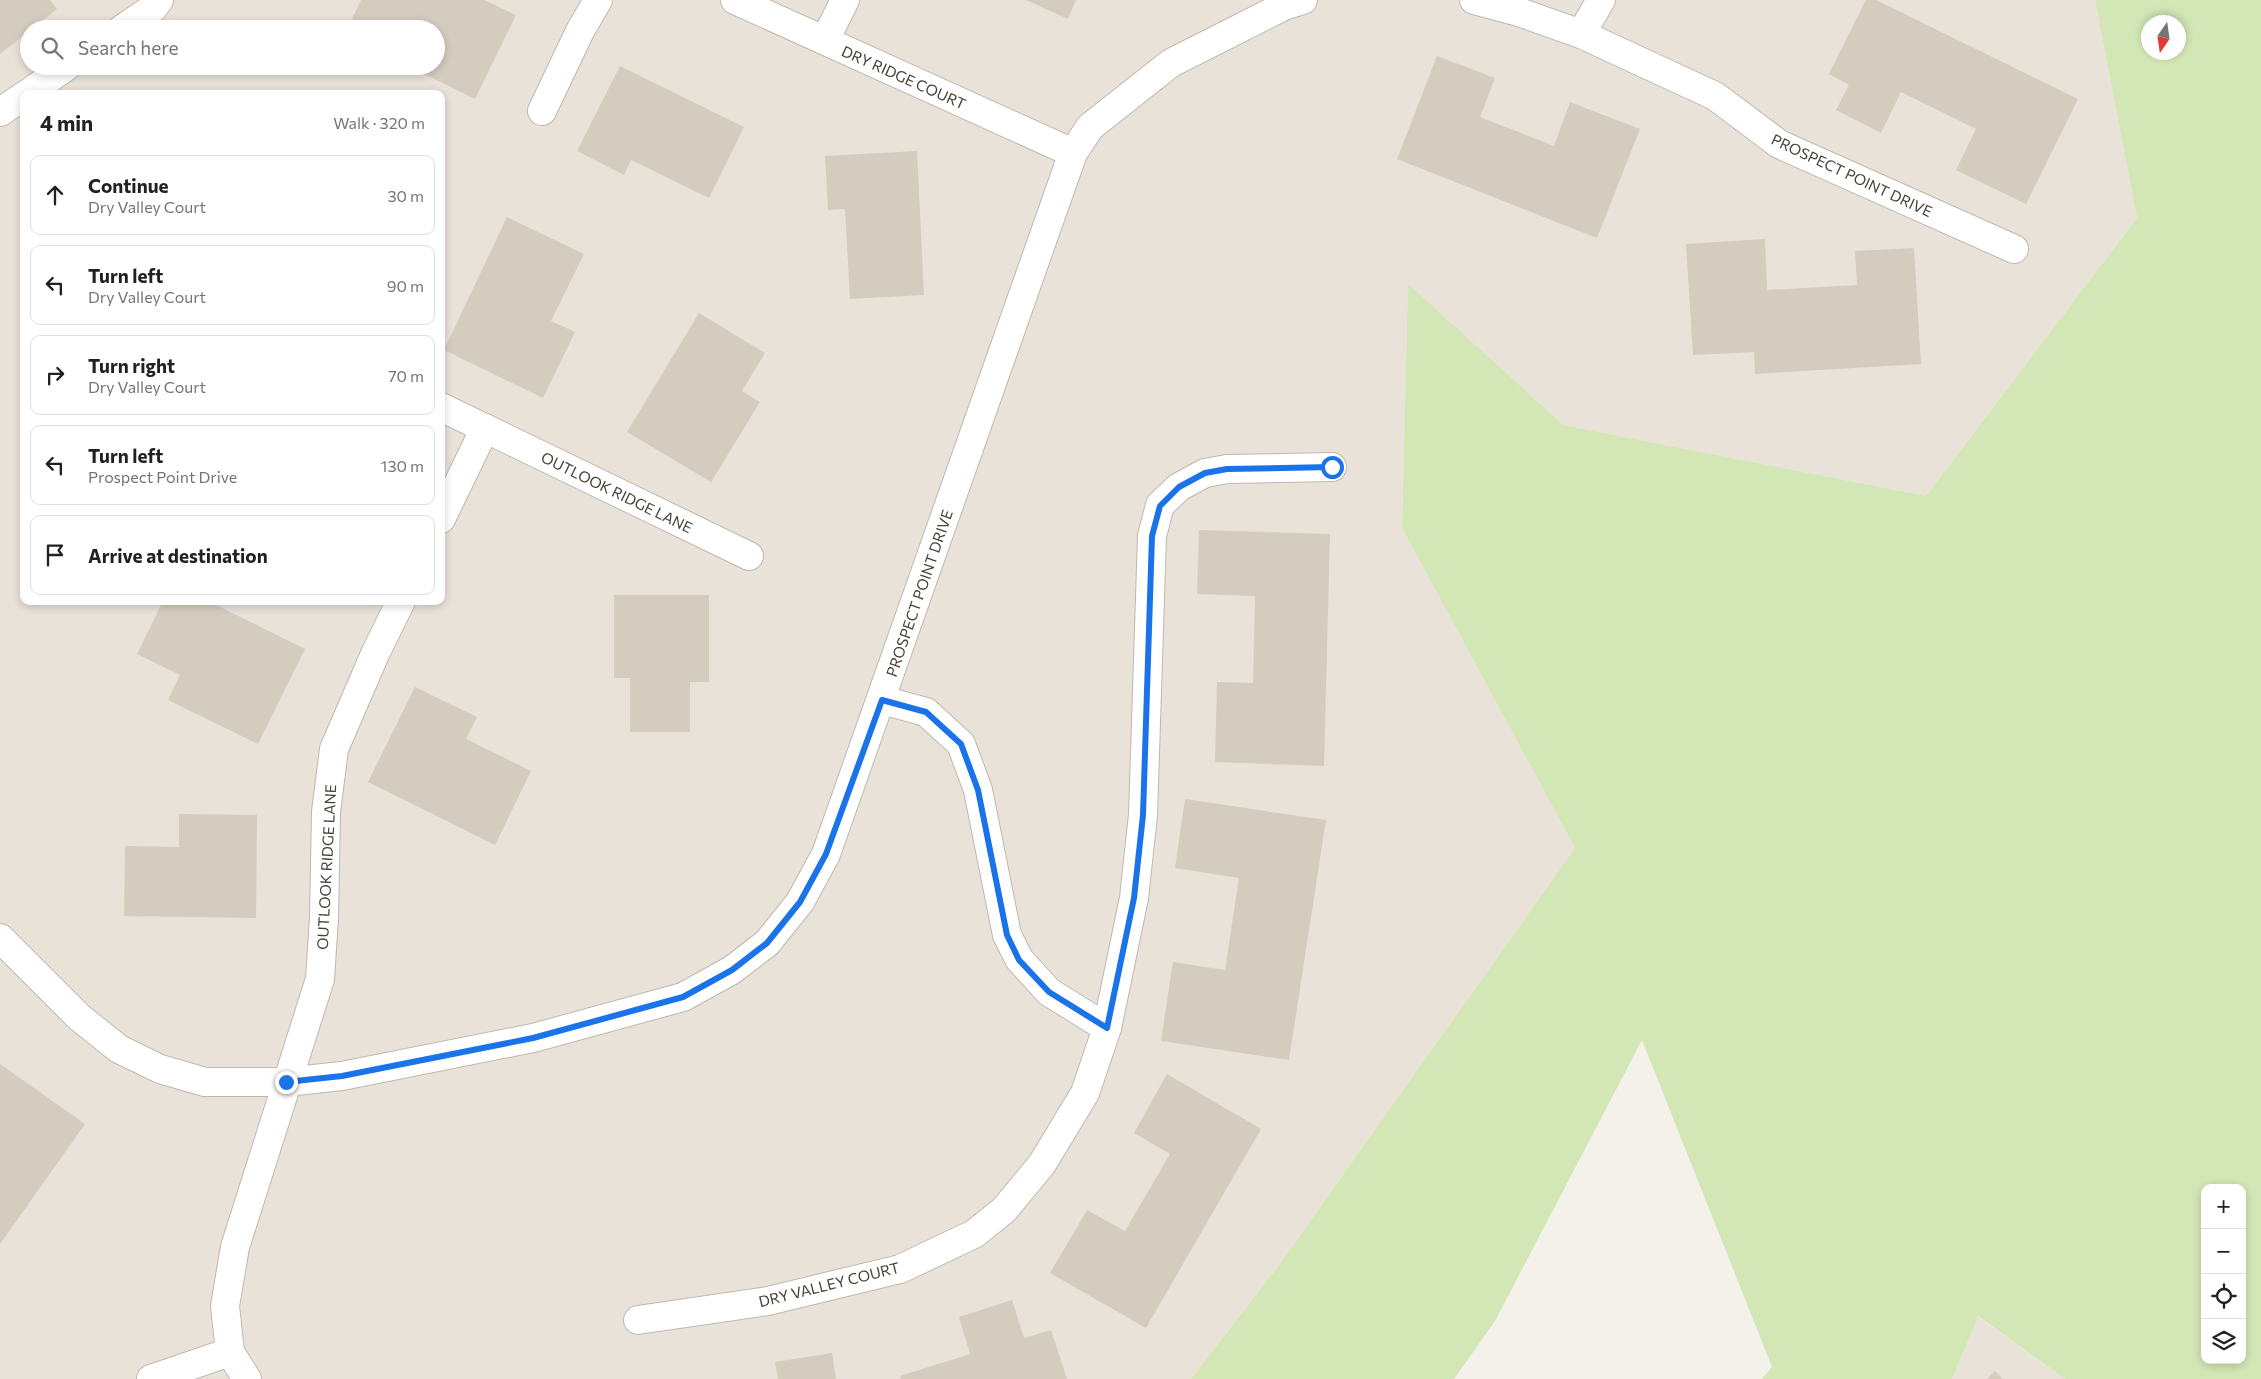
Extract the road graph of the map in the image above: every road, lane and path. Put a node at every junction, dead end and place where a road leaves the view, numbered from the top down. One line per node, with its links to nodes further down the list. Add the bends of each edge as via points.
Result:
1 (159, 0): 8 (street)
2 (598, 0): 14 (street)
3 (735, 0): 10 (street, DRY RIDGE COURT)
4 (845, 0): 10 (street)
5 (1474, 0): 9 (street, PROSPECT POINT DRIVE)
6 (1601, 0): 9 (street)
7 (1290, 2): 16 (street, PROSPECT POINT DRIVE, via 1171,63 1090,127)
8 (135, 20)
9 (1581, 34): 17 (street, PROSPECT POINT DRIVE, via 1715,96 1779,144)
10 (825, 40): 16 (street, DRY RIDGE COURT)
11 (54, 75): 12 (street)
12 (32, 90)
13 (20, 98): 15 (street)
14 (542, 111)
15 (0, 112)
16 (1073, 153): 24 (street, PROSPECT POINT DRIVE)
17 (2014, 249)
18 (445, 409): 19 (street, OUTLOOK RIDGE LANE)
19 (486, 428): 21 (street); 22 (street, OUTLOOK RIDGE LANE)
20 (1332, 467): 26 (street, DRY VALLEY COURT, via 1227,469 1205,473 1179,487 1160,506 1152,536 1143,815 1134,898)
21 (445, 511)
22 (749, 556)
23 (399, 605): 27 (street, OUTLOOK RIDGE LANE, via 334,749 326,812 320,978)
24 (882, 700): 26 (street, via 926,712 961,744 978,790 1007,935 1019,960 1049,992); 27 (street, PROSPECT POINT DRIVE, via 826,854 800,902 767,943 732,970 683,997 533,1038 342,1076)
25 (0, 938): 27 (street, PROSPECT POINT DRIVE, via 79,1017 120,1049 160,1069 205,1082)
26 (1107, 1028): 28 (street, DRY VALLEY COURT, via 1085,1093 1042,1164 1004,1210 974,1234 900,1269 768,1301)
27 (286, 1082): 29 (street, OUTLOOK RIDGE LANE, via 235,1247 225,1306)
28 (638, 1320)
29 (230, 1352): 30 (street); 31 (street)
30 (152, 1379)
31 (247, 1379)

